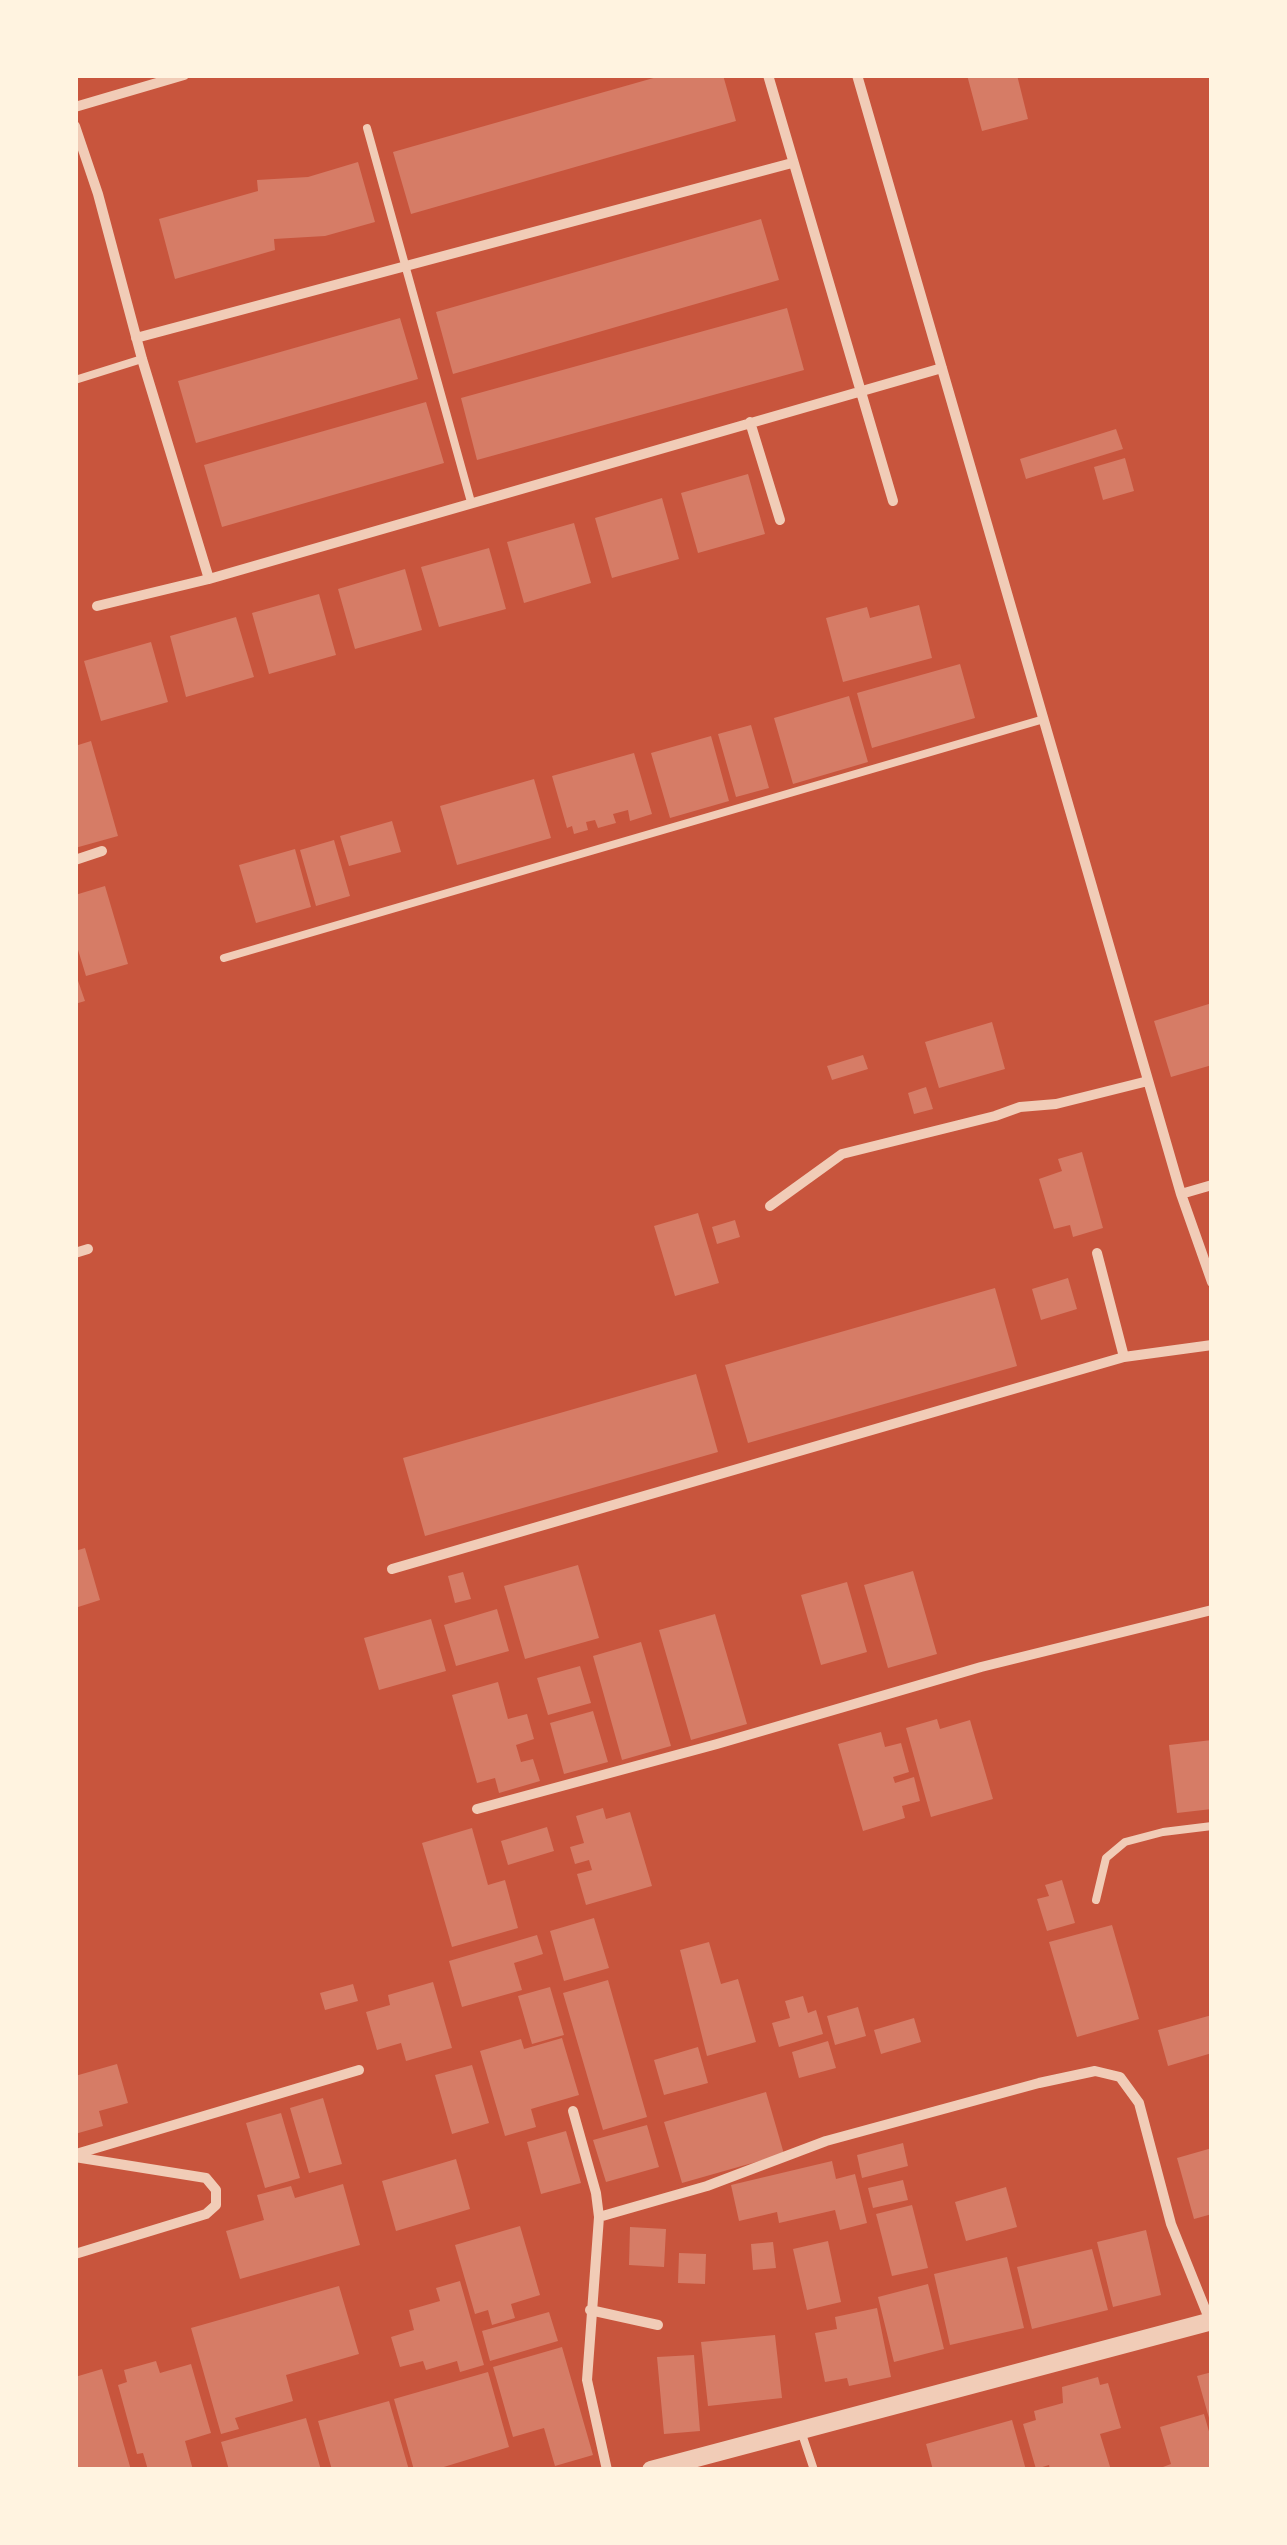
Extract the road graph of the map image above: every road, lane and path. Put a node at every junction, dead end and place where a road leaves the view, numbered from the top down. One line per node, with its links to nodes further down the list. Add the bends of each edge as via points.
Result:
1 (184, 75): 4 (street)
2 (768, 75): 7 (street)
3 (857, 75): 11 (street)
4 (75, 106)
5 (75, 126): 9 (street)
6 (367, 128): 8 (lane)
7 (792, 162): 8 (street); 13 (street)
8 (405, 265): 9 (street); 16 (lane)
9 (136, 338): 10 (street)
10 (142, 359): 12 (lane); 18 (street)
11 (942, 368): 13 (street); 20 (street)
12 (75, 380)
13 (861, 390): 14 (street); 15 (street)
14 (750, 422): 16 (street); 17 (street)
15 (894, 501)
16 (471, 502): 18 (street)
17 (780, 520)
18 (210, 579): 19 (street)
19 (97, 606)
20 (1044, 719): 23 (lane); 24 (street)
21 (102, 851): 22 (street)
22 (75, 860)
23 (224, 958)
24 (1148, 1080): 26 (street); 27 (street, via 842,1154)
25 (1212, 1185): 26 (street)
26 (1181, 1194): 31 (street)
27 (770, 1206)
28 (88, 1249): 29 (street)
29 (75, 1252)
30 (1096, 1253): 33 (street)
31 (1212, 1282)
32 (1212, 1346): 33 (street)
33 (1124, 1356): 34 (street)
34 (392, 1568)
35 (1212, 1610): 36 (street)
36 (476, 1808)
37 (1212, 1826): 38 (lane, via 1125,1842 1106,1858)
38 (1096, 1900)
39 (360, 2070): 41 (street)
40 (574, 2111): 42 (street)
41 (75, 2156): 43 (street, via 206,2178 216,2190 216,2205 206,2214)
42 (598, 2217): 44 (street); 45 (street, via 707,2186 826,2141 1096,2071 1120,2077 1139,2104 1172,2224)
43 (75, 2254)
44 (590, 2310): 46 (street); 48 (street, via 587,2380)
45 (1211, 2321): 47 (street)
46 (658, 2325)
47 (801, 2431): 49 (street); 50 (lane)
48 (607, 2470)
49 (652, 2470)
50 (814, 2470)

